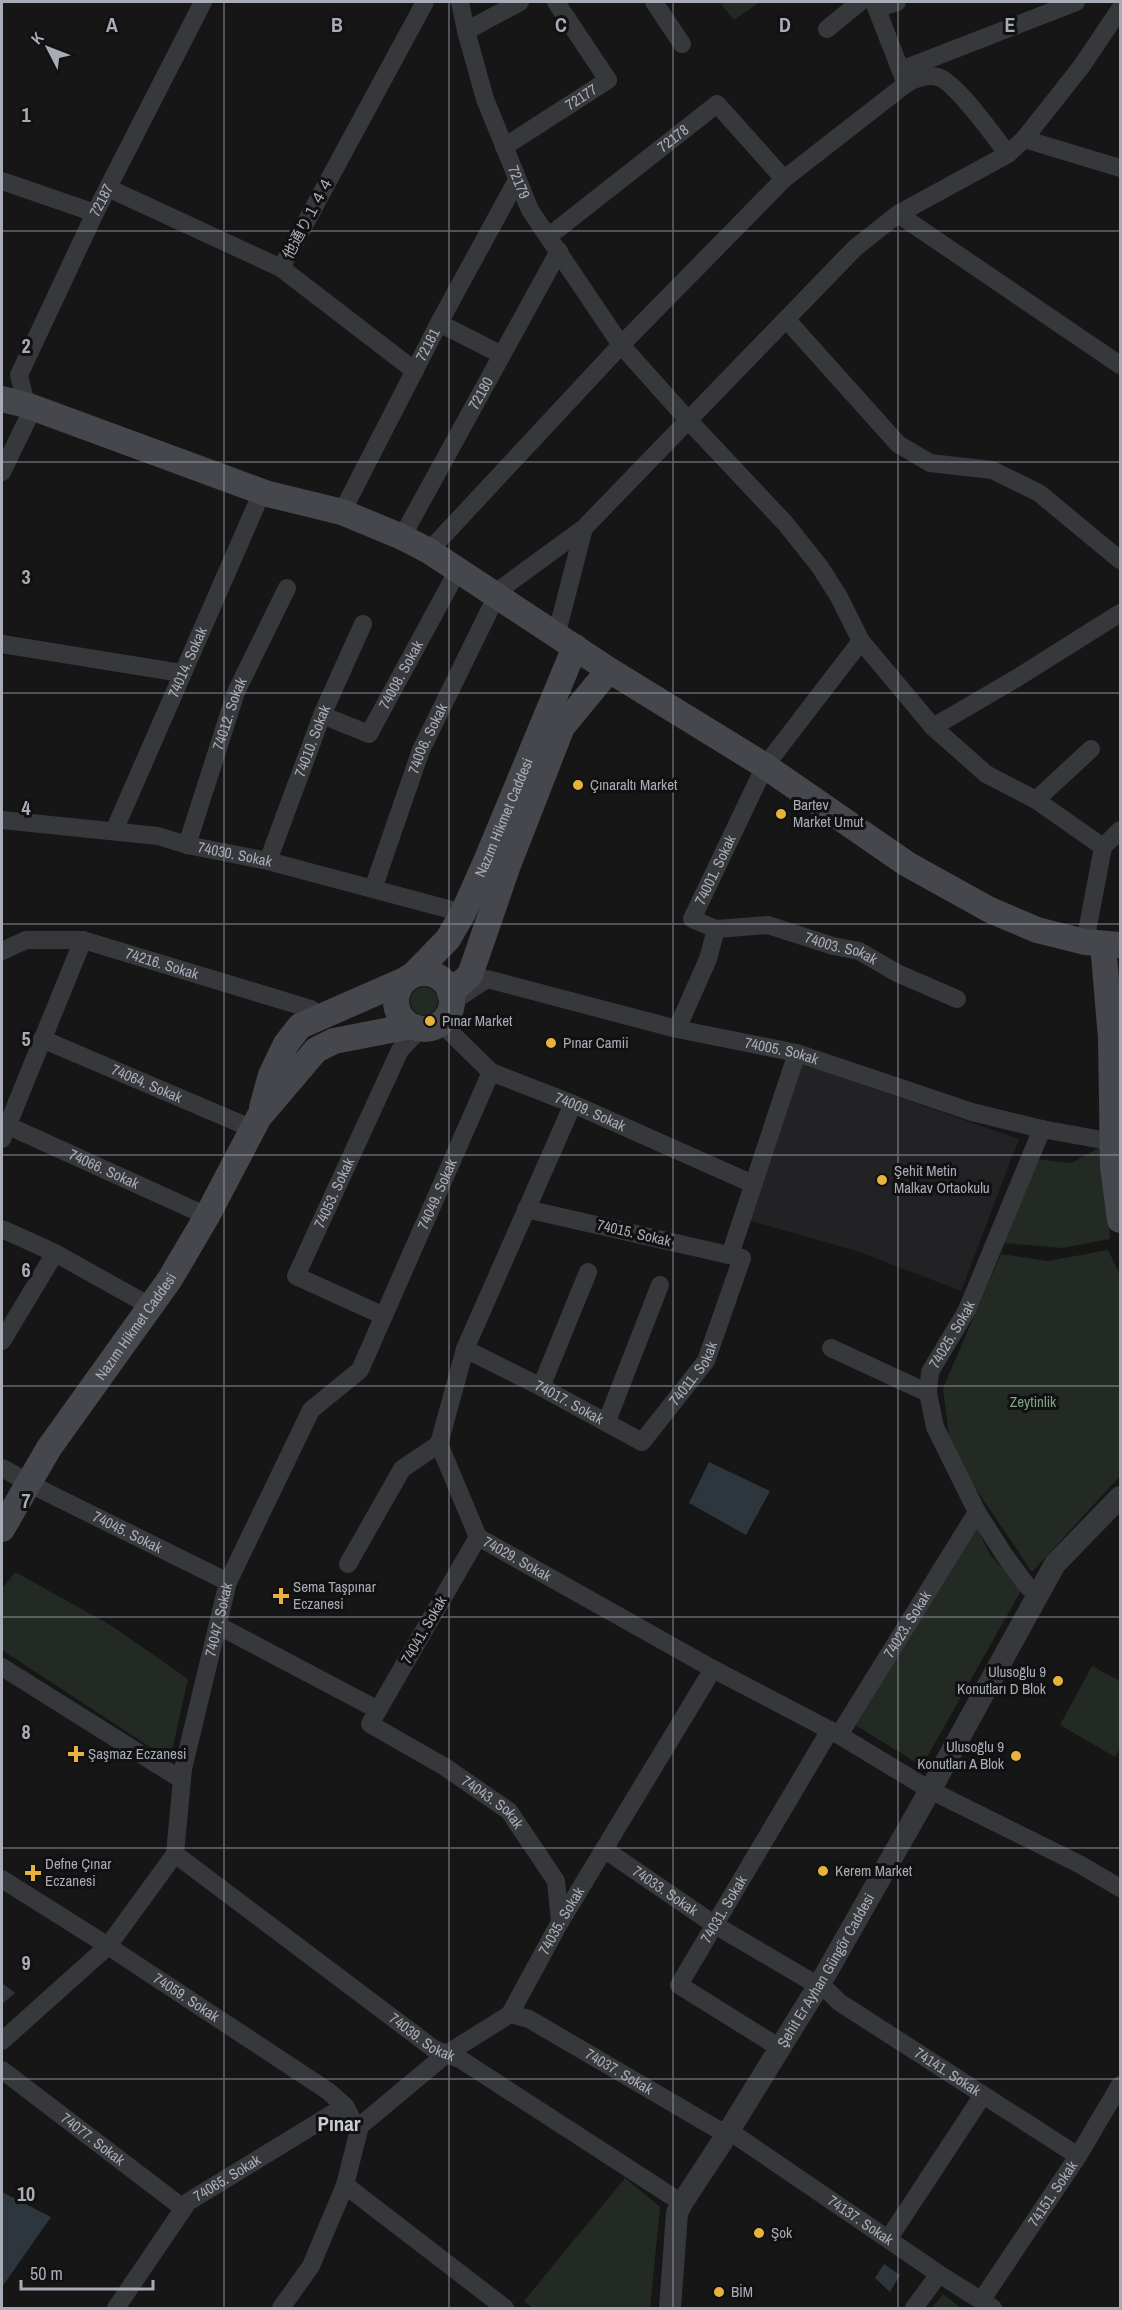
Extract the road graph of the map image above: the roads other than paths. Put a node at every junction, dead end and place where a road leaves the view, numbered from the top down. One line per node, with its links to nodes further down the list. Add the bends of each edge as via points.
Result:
1 (203, 2): 23 (street, 72187)
2 (425, 2): 27 (street, 他通り１４４)
3 (460, 2): 13 (street, 72179)
4 (520, 2): 13 (street)
5 (556, 2): 17 (street, 72177, via 608,80)
6 (654, 2): 14 (street)
7 (860, 2): 12 (street)
8 (897, 2): 10 (street)
9 (1076, 2): 15 (street)
10 (876, 5): 15 (street)
11 (1120, 9): 16 (street, via 1081,67)
12 (826, 29)
13 (466, 31): 17 (street, 72179)
14 (682, 44)
15 (904, 77): 18 (street, via 939,77 957,91); 20 (street)
16 (1024, 139): 18 (street); 19 (street)
17 (504, 147): 21 (street, 72179)
18 (1008, 154): 25 (street)
19 (1120, 168)
20 (784, 179): 26 (street, 72178, via 717,104); 30 (street)
21 (517, 180): 26 (street, 72179, via 530,210); 29 (street, 72181)
22 (2, 181): 24 (street)
23 (108, 188): 24 (street, 72187); 27 (street, 他通り１４４)
24 (95, 213): 35 (street, 72187, via 19,375)
25 (898, 214): 28 (street, via 855,248); 32 (street)
26 (554, 243): 30 (street, 72179); 31 (street, 72180)
27 (281, 268): 33 (street)
28 (786, 318): 36 (street); 43 (street, via 898,444 930,463 992,470 1039,493)
29 (439, 323): 31 (street); 33 (street, 72181)
30 (621, 345): 36 (street, 72179); 42 (street)
31 (502, 355): 41 (street, 72180)
32 (1120, 364)
33 (415, 371): 39 (street, 72181)
34 (2, 399): 35 (main road)
35 (29, 407): 37 (street); 38 (main road)
36 (689, 421): 40 (street); 49 (street, 72179, via 785,523 820,567)
37 (2, 472)
38 (262, 492): 39 (main road); 53 (street, 74014. Sokak)
39 (342, 512): 41 (main road)
40 (584, 528): 46 (street); 50 (street)
41 (402, 537): 42 (main road)
42 (429, 551): 44 (main road)
43 (1120, 560)
44 (458, 570): 46 (main road); 54 (street, 74008. Sokak, via 369,734)
45 (287, 588): 62 (street, 74012. Sokak, via 236,692)
46 (496, 594): 50 (main road); 65 (street, 74006. Sokak, via 421,750)
47 (1120, 613): 55 (street)
48 (363, 624): 54 (street, 74010. Sokak)
49 (861, 640): 55 (street, 72179); 57 (street)
50 (566, 642): 52 (main road); 66 (main road, Nazım Hikmet Caddesi, via 487,859)
51 (2, 644): 53 (street)
52 (609, 670): 57 (main road); 73 (main road, Nazım Hikmet Caddesi, via 562,727 470,975)
53 (182, 673): 61 (street, 74014. Sokak)
54 (322, 715): 64 (street, 74010. Sokak)
55 (933, 727): 58 (street, 72179, via 986,774)
56 (1091, 749): 58 (street)
57 (765, 766): 67 (street, 74001. Sokak, via 692,919); 69 (main road, via 907,864 990,910 1037,930)
58 (1036, 800): 63 (street, 72179)
59 (2, 820): 61 (street, 74030. Sokak)
60 (1120, 830): 63 (street)
61 (114, 831): 62 (street, 74030. Sokak, via 158,836)
62 (187, 845): 64 (street, 74030. Sokak)
63 (1103, 847): 69 (street)
64 (268, 861): 65 (street, 74030. Sokak)
65 (373, 889): 66 (street, 74030. Sokak)
66 (463, 913): 71 (main road, Nazım Hikmet Caddesi, via 448,939)
67 (716, 929): 72 (street, 74003. Sokak, via 768,925 859,951 897,973); 75 (street, via 708,959)
68 (83, 940): 70 (street, 74216. Sokak, via 26,940); 74 (street, 74216. Sokak, via 311,1010); 76 (street)
69 (1103, 944): 80 (main road)
70 (2, 951)
71 (409, 977): 73 (main road, via 431,974 440,978); 73 (main road, via 396,996 398,1014); 74 (main road, Nazım Hikmet Caddesi)
72 (957, 999)
73 (435, 1014): 75 (street, 74005. Sokak, via 487,979); 78 (street, 74009. Sokak); 81 (main road, Nazım Hikmet Caddesi, via 334,1041 316,1050); 95 (street, 74053. Sokak, via 399,1050 296,1276)
74 (317, 1019): 81 (main road, Nazım Hikmet Caddesi, via 300,1026 286,1044 271,1075)
75 (677, 1029): 77 (street, 74005. Sokak)
76 (42, 1039): 81 (street, 74064. Sokak); 83 (street)
77 (797, 1053): 82 (street, 74005. Sokak, via 972,1112); 85 (street, 74011. Sokak)
78 (491, 1072): 79 (street, 74009. Sokak); 95 (street, 74049. Sokak)
79 (573, 1104): 85 (street, 74009. Sokak); 86 (street)
80 (1116, 1114): 84 (main road)
81 (256, 1123): 87 (main road, Nazım Hikmet Caddesi)
82 (1042, 1129): 84 (street, 74005. Sokak); 100 (street, 74025. Sokak, via 967,1310 930,1372)
83 (4, 1130): 87 (street, 74066. Sokak)
84 (1113, 1142): 88 (main road)
85 (753, 1184): 91 (street, 74011. Sokak)
86 (526, 1209): 91 (street, 74015. Sokak); 98 (street)
87 (207, 1216): 94 (main road, Nazım Hikmet Caddesi)
88 (1120, 1220)
89 (2, 1228): 90 (street)
90 (55, 1253): 94 (street); 96 (street)
91 (736, 1257): 101 (street, 74011. Sokak, via 706,1361 642,1442)
92 (588, 1272): 99 (street)
93 (660, 1285): 101 (street, 74017. Sokak)
94 (150, 1306): 104 (main road, Nazım Hikmet Caddesi)
95 (384, 1316): 110 (street, 74047. Sokak, via 360,1370 311,1410)
96 (2, 1339)
97 (831, 1348): 100 (street)
98 (465, 1349): 99 (street, 74017. Sokak); 102 (street)
99 (541, 1387): 101 (street, 74017. Sokak)
100 (928, 1393): 106 (street, 74025. Sokak, via 935,1427)
101 (607, 1421)
102 (439, 1444): 108 (street, 74029. Sokak); 109 (street, via 402,1469)
103 (2, 1468): 104 (street, 74045. Sokak)
104 (27, 1482): 107 (main road, Nazım Hikmet Caddesi); 110 (street, 74045. Sokak)
105 (1120, 1497): 111 (street, Şehit Er Ayhan Güngör Caddesi, via 1055,1564)
106 (977, 1512): 111 (street, 74025. Sokak, via 1028,1587); 116 (street, 74023. Sokak)
107 (4, 1519)
108 (478, 1537): 114 (street, 74029. Sokak); 115 (street, 74041. Sokak)
109 (348, 1564)
110 (228, 1581): 112 (street, 74047. Sokak)
111 (1038, 1594): 118 (street, Şehit Er Ayhan Güngör Caddesi)
112 (219, 1626): 115 (street); 117 (street, 74047. Sokak)
113 (2, 1667): 117 (street)
114 (713, 1669): 116 (street, 74029. Sokak); 119 (street, 74035. Sokak)
115 (374, 1717): 123 (street, 74043. Sokak, via 509,1811 556,1881)
116 (834, 1732): 118 (street, 74029. Sokak); 124 (street, 74031. Sokak)
117 (182, 1780): 120 (street, 74047. Sokak)
118 (930, 1790): 122 (street, 74029. Sokak); 126 (street, Şehit Er Ayhan Güngör Caddesi)
119 (604, 1849): 123 (street, 74035. Sokak); 124 (street, 74033. Sokak)
120 (175, 1854): 125 (street); 130 (street, 74039. Sokak)
121 (2, 1879): 125 (street, 74059. Sokak)
122 (1120, 1888)
123 (560, 1922): 127 (street, 74035. Sokak)
124 (715, 1924): 126 (street, 74033. Sokak); 129 (street, 74031. Sokak, via 679,1985)
125 (108, 1946): 128 (street); 134 (street, 74059. Sokak)
126 (819, 1985): 129 (street, Şehit Er Ayhan Güngör Caddesi); 133 (street, 74141. Sokak)
127 (510, 2014): 130 (street, 74035. Sokak); 136 (street, 74037. Sokak, via 529,2019)
128 (2, 2041)
129 (780, 2048): 136 (street, Şehit Er Ayhan Güngör Caddesi)
130 (445, 2055): 135 (street, 74035. Sokak); 139 (street, 74039. Sokak, via 460,2059)
131 (2, 2070): 140 (street, 74077. Sokak)
132 (1120, 2085): 137 (street, 74151. Sokak)
133 (983, 2095): 137 (street, 74141. Sokak); 141 (street)
134 (345, 2106): 135 (street, 74059. Sokak); 140 (street, 74065. Sokak)
135 (360, 2126): 138 (street)
136 (728, 2134): 139 (street, Şehit Er Ayhan Güngör Caddesi); 141 (street, 74137. Sokak)
137 (1078, 2156): 143 (street, 74151. Sokak)
138 (345, 2185): 145 (street, via 311,2266); 146 (street)
139 (682, 2203): 147 (street, Şehit Er Ayhan Güngör Caddesi, via 677,2213)
140 (183, 2208): 144 (street, 74065. Sokak)
141 (889, 2238): 142 (street, 74137. Sokak)
142 (939, 2274): 143 (street, 74137. Sokak); 148 (street)
143 (987, 2305)
144 (116, 2308)
145 (281, 2308)
146 (506, 2308)
147 (670, 2308)
148 (914, 2308)

